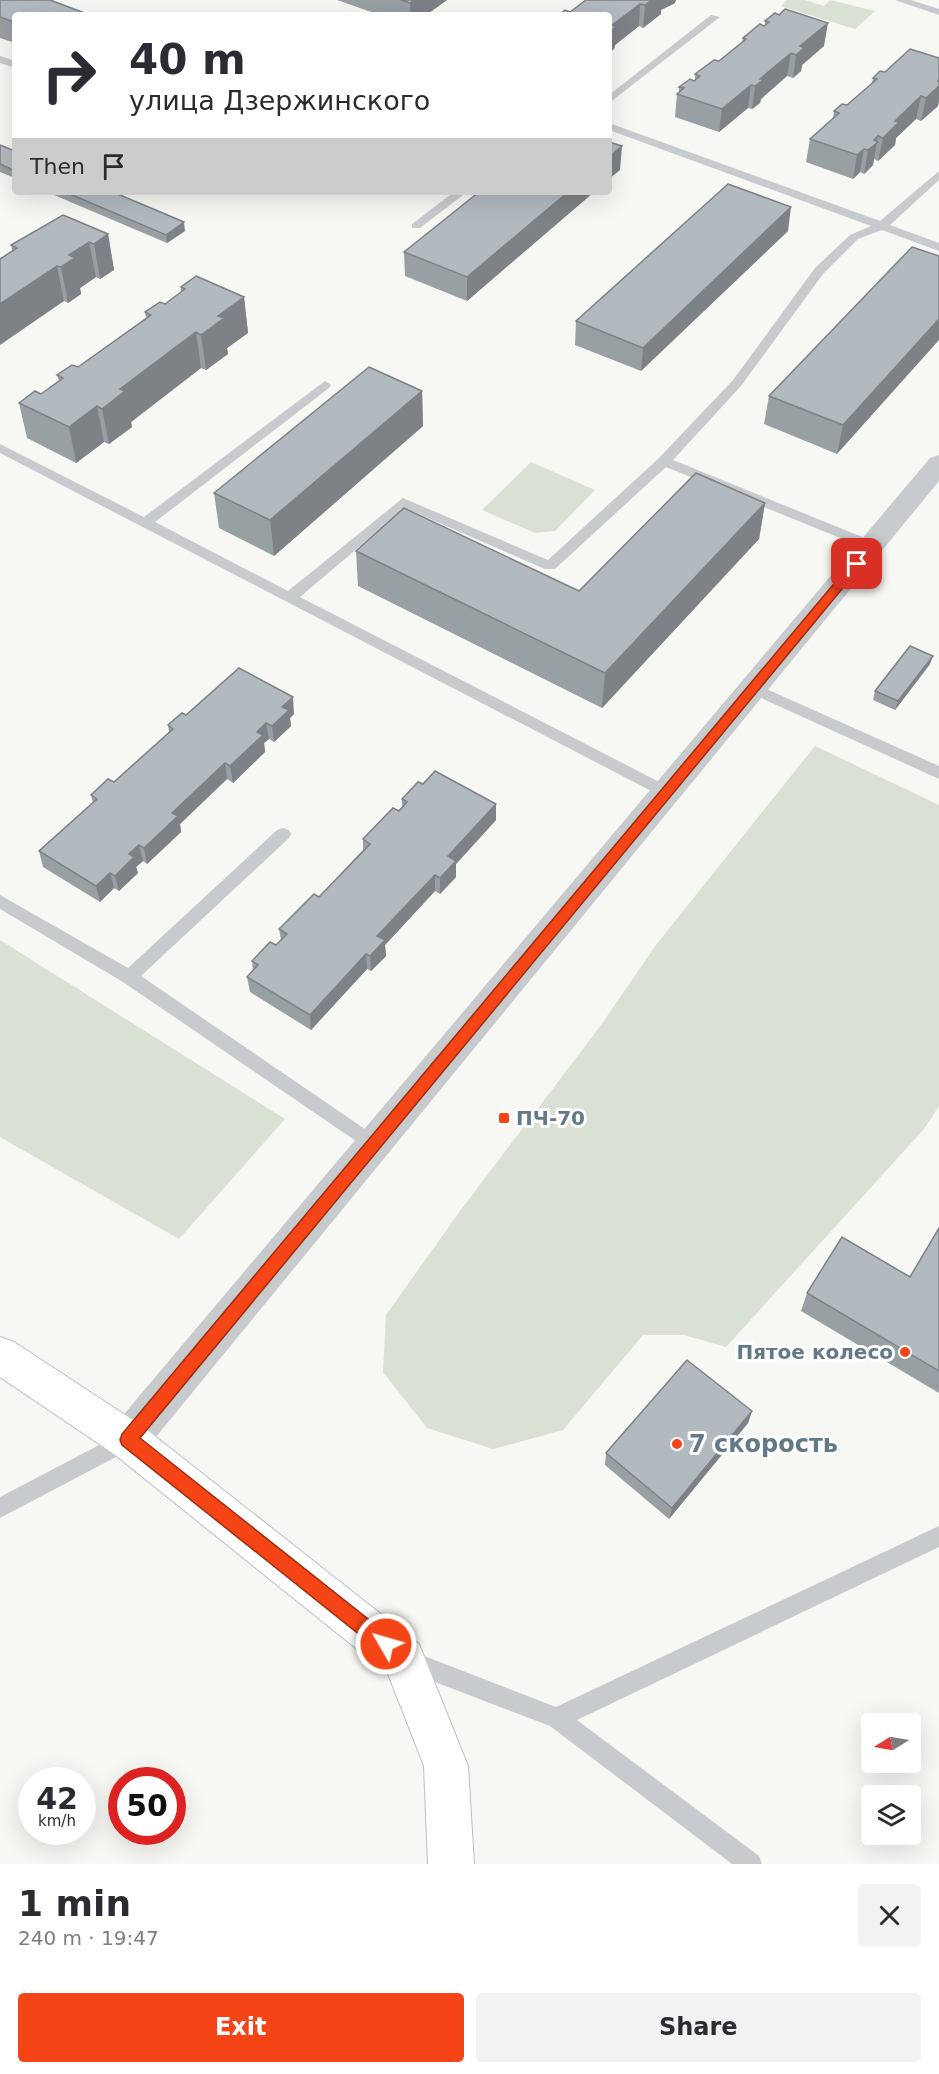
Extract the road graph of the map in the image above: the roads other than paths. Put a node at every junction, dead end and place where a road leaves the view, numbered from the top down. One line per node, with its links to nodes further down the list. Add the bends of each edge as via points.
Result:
1 (900, 0): 2 (lane)
2 (939, 12)
3 (715, 17): 4 (lane)
4 (612, 98)
5 (612, 127): 9 (lane)
6 (939, 174): 9 (lane)
7 (457, 195): 8 (lane)
8 (416, 226)
9 (882, 226): 10 (lane); 13 (lane, via 854,237 819,271 737,383)
10 (939, 247)
11 (325, 385): 15 (lane)
12 (0, 448): 15 (lane)
13 (664, 461): 16 (lane); 17 (lane, via 550,566 403,502)
14 (939, 464): 16 (street)
15 (145, 523): 17 (lane)
16 (872, 546): 18 (street)
17 (288, 599): 20 (lane)
18 (753, 688): 19 (lane); 20 (street)
19 (939, 772)
20 (666, 792): 24 (street)
21 (283, 834): 23 (lane)
22 (0, 901): 23 (lane)
23 (129, 977): 24 (lane)
24 (375, 1146): 26 (street)
25 (0, 1355): 26 (main road)
26 (128, 1440): 27 (lane); 29 (main road)
27 (0, 1508)
28 (939, 1536): 30 (lane)
29 (404, 1659): 30 (lane); 31 (main road, via 446,1766)
30 (557, 1718): 32 (lane)
31 (451, 1864)
32 (751, 1864)

